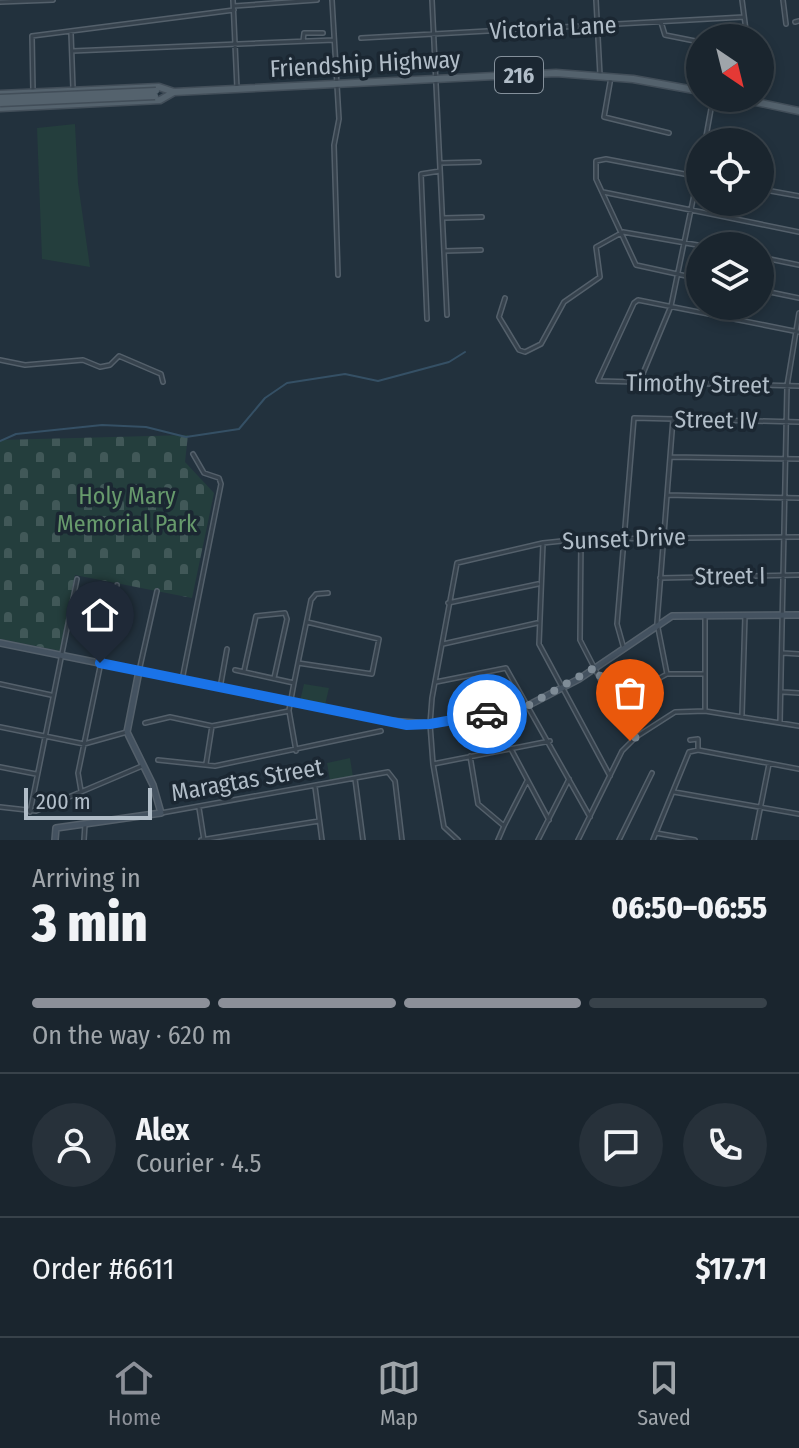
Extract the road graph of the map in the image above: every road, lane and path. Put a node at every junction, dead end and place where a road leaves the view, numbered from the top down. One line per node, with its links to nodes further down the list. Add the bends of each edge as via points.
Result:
1 (53, 0): 9 (street)
2 (233, 0): 10 (street)
3 (317, 0): 10 (street)
4 (332, 0): 16 (street)
5 (432, 0): 19 (street)
6 (596, 0): 15 (street)
7 (742, 0): 11 (street)
8 (783, 0): 14 (street)
9 (0, 2)
10 (234, 8): 17 (street); 25 (street)
11 (744, 17): 12 (street, Victoria Lane); 13 (street)
12 (661, 22): 15 (street, Victoria Lane); 21 (street, via 665,35)
13 (745, 24)
14 (786, 24)
15 (598, 25): 19 (street, Victoria Lane); 27 (street)
16 (334, 31): 18 (street); 23 (street)
17 (71, 33): 26 (street); 34 (street, via 31,37)
18 (323, 33): 22 (street); 24 (street, via 304,33)
19 (434, 34): 20 (street, Victoria Lane); 29 (street)
20 (361, 38)
21 (686, 39)
22 (323, 40): 23 (street); 24 (street)
23 (334, 40): 30 (street)
24 (303, 41): 25 (street)
25 (235, 46): 26 (street); 31 (street)
26 (72, 51): 33 (street)
27 (600, 75): 28 (main road, Friendship Highway / 216); 29 (main road, Friendship Highway / 216)
28 (611, 76): 32 (main road, Friendship Highway / 216); 40 (street, via 604,117)
29 (438, 79): 30 (main road, Friendship Highway / 216); 42 (street)
30 (336, 84): 31 (main road, Friendship Highway / 216); 61 (street)
31 (237, 89): 35 (main road, Friendship Highway / 216)
32 (686, 89)
33 (73, 90): 34 (main road, Friendship Highway / 216); 35 (main road, Friendship Highway / 216, via 159,87)
34 (35, 92): 36 (main road, Friendship Highway / 216); 37 (main road, via 41,97)
35 (174, 92): 36 (main road, bridge); 37 (main road, Friendship Highway / 216, via 160,100)
36 (0, 101): 37 (main road, Friendship Highway / 216)
37 (38, 106)
38 (774, 106): 39 (main road)
39 (799, 111)
40 (669, 133)
41 (479, 162): 42 (street)
42 (440, 163): 43 (street)
43 (440, 171): 52 (street); 69 (street, via 421,174)
44 (686, 174): 45 (street, via 596,161)
45 (603, 192): 48 (street); 53 (street)
46 (774, 192): 47 (street)
47 (799, 196)
48 (686, 208)
49 (690, 216): 55 (street)
50 (724, 216): 54 (street)
51 (482, 217): 52 (street)
52 (443, 218): 57 (street)
53 (623, 232): 55 (street); 60 (street, via 636,265); 64 (street, via 596,247 600,277 564,302 537,347 522,352 513,341 499,317)
54 (799, 232)
55 (685, 243): 60 (street)
56 (481, 250): 57 (street)
57 (444, 251): 68 (street)
58 (774, 260): 59 (street)
59 (799, 265)
60 (678, 274): 62 (street); 66 (street)
61 (338, 275)
62 (686, 276)
63 (774, 293): 65 (street)
64 (505, 298)
65 (799, 298)
66 (671, 306): 70 (street); 73 (street); 73 (street, Timothy Street, via 638,300 598,381)
67 (799, 313): 70 (street)
68 (447, 315)
69 (427, 319)
70 (797, 332): 74 (street)
71 (0, 360): 72 (street, via 25,365 83,360 100,367 119,356 161,374)
72 (163, 382)
73 (639, 383): 74 (street, Timothy Street)
74 (787, 386): 75 (street, Timothy Street); 77 (street)
75 (799, 386)
76 (673, 419): 77 (street, Street IV); 80 (street); 86 (street, Street IV, via 634,418)
77 (786, 421): 78 (street, Street IV); 81 (street)
78 (799, 422)
79 (193, 454): 124 (street, via 201,470 221,484)
80 (671, 457): 81 (street); 83 (street)
81 (784, 459): 82 (street); 84 (street)
82 (799, 459)
83 (667, 495): 84 (street); 87 (street)
84 (785, 498): 85 (street); 88 (street)
85 (799, 498)
86 (622, 536): 87 (street, Sunset Drive); 90 (street, Sunset Drive); 111 (street, via 616,631)
87 (662, 536): 88 (street, Sunset Drive); 94 (street)
88 (785, 536): 89 (street, Sunset Drive); 92 (street)
89 (799, 537)
90 (581, 539): 91 (street, Sunset Drive); 117 (street, via 578,633)
91 (543, 543): 96 (street); 100 (street, Sunset Drive, via 457,563)
92 (784, 575): 93 (street, Street I); 94 (street, Street I); 103 (street)
93 (799, 575)
94 (660, 578): 107 (street)
95 (77, 579): 114 (street)
96 (539, 584): 100 (street); 106 (street)
97 (117, 585): 115 (street)
98 (157, 591): 119 (street)
99 (328, 593): 105 (street, via 313,597)
100 (448, 603): 109 (street)
101 (706, 614): 102 (street); 107 (street, via 672,616); 122 (street)
102 (745, 615): 103 (street); 138 (street)
103 (784, 615): 104 (street); 112 (street)
104 (799, 615)
105 (307, 622): 116 (street); 116 (street, via 380,643 370,676)
106 (538, 623): 109 (street); 129 (street, via 544,657)
107 (657, 623): 111 (street); 121 (street)
108 (0, 643): 114 (street)
109 (443, 644): 125 (street)
110 (227, 649): 128 (street)
111 (624, 649): 117 (street)
112 (783, 653): 113 (street); 130 (street)
113 (799, 654)
114 (60, 655): 115 (street); 132 (street)
115 (100, 663): 119 (street); 151 (street)
116 (298, 663): 126 (street)
117 (596, 667): 129 (street); 134 (street)
118 (235, 670): 120 (street)
119 (139, 671): 124 (street); 146 (street)
120 (244, 671): 123 (street); 123 (street, via 256,616 285,613)
121 (667, 674): 122 (street); 134 (street)
122 (705, 674): 137 (street)
123 (274, 678): 126 (street)
124 (182, 680): 128 (street)
125 (436, 682): 135 (street, via 506,668); 141 (street)
126 (294, 683): 133 (street)
127 (0, 684): 132 (street)
128 (220, 688): 133 (street)
129 (564, 688): 135 (street); 165 (street)
130 (782, 692): 131 (street); 140 (street)
131 (799, 693)
132 (52, 695): 147 (street)
133 (289, 702): 136 (street); 141 (street, via 407,725)
134 (613, 704): 148 (street)
135 (529, 705): 141 (street); 150 (street)
136 (289, 711): 142 (street); 154 (street)
137 (705, 711): 138 (street); 148 (street, via 675,712)
138 (742, 716): 140 (street)
139 (145, 723): 142 (street, via 170,717)
140 (780, 723): 143 (street)
141 (430, 724): 158 (street)
142 (212, 726): 157 (street)
143 (799, 726)
144 (0, 727): 147 (street)
145 (381, 731): 154 (street)
146 (127, 732): 151 (street); 160 (street)
147 (44, 735): 151 (street); 164 (street)
148 (636, 737): 165 (street)
149 (690, 740): 153 (street, via 698,739)
150 (550, 741): 152 (street); 166 (street)
151 (84, 744): 170 (street, via 78,773)
152 (511, 749): 155 (street); 168 (street)
153 (698, 750): 159 (street); 171 (street, via 689,752)
154 (296, 751): 157 (street)
155 (470, 756): 158 (street); 182 (street, via 480,808)
156 (158, 760): 157 (street)
157 (206, 764)
158 (433, 764): 190 (street, via 444,827)
159 (769, 764): 162 (street); 174 (street)
160 (144, 765): 170 (street); 176 (street)
161 (0, 767): 164 (street)
162 (799, 769)
163 (652, 773): 194 (street)
164 (36, 774): 175 (street)
165 (610, 776): 178 (street)
166 (570, 777): 178 (street); 179 (street)
167 (355, 779): 169 (street, Maragtas Street); 188 (street); 189 (street, Maragtas Street, via 388,772 394,778)
168 (527, 781): 179 (street); 182 (street)
169 (315, 787): 173 (street, Maragtas Street); 180 (street)
170 (81, 791): 175 (street)
171 (674, 792): 174 (street); 183 (street)
172 (0, 807): 175 (street)
173 (199, 808): 176 (street, Maragtas Street); 186 (street)
174 (762, 808): 177 (street); 197 (street)
175 (30, 812)
176 (161, 813): 181 (street, Maragtas Street)
177 (799, 814)
178 (590, 817): 193 (street)
179 (549, 820): 192 (street)
180 (319, 821): 186 (street); 187 (street)
181 (85, 824): 184 (street, Maragtas Street, via 56,828); 185 (street)
182 (504, 826): 191 (street)
183 (656, 833): 195 (street); 196 (street)
184 (55, 840)
185 (84, 840)
186 (203, 840)
187 (322, 840)
188 (363, 840)
189 (402, 840)
190 (458, 840)
191 (498, 840)
192 (538, 840)
193 (578, 840)
194 (619, 840)
195 (653, 840)
196 (695, 840)
197 (754, 840)

